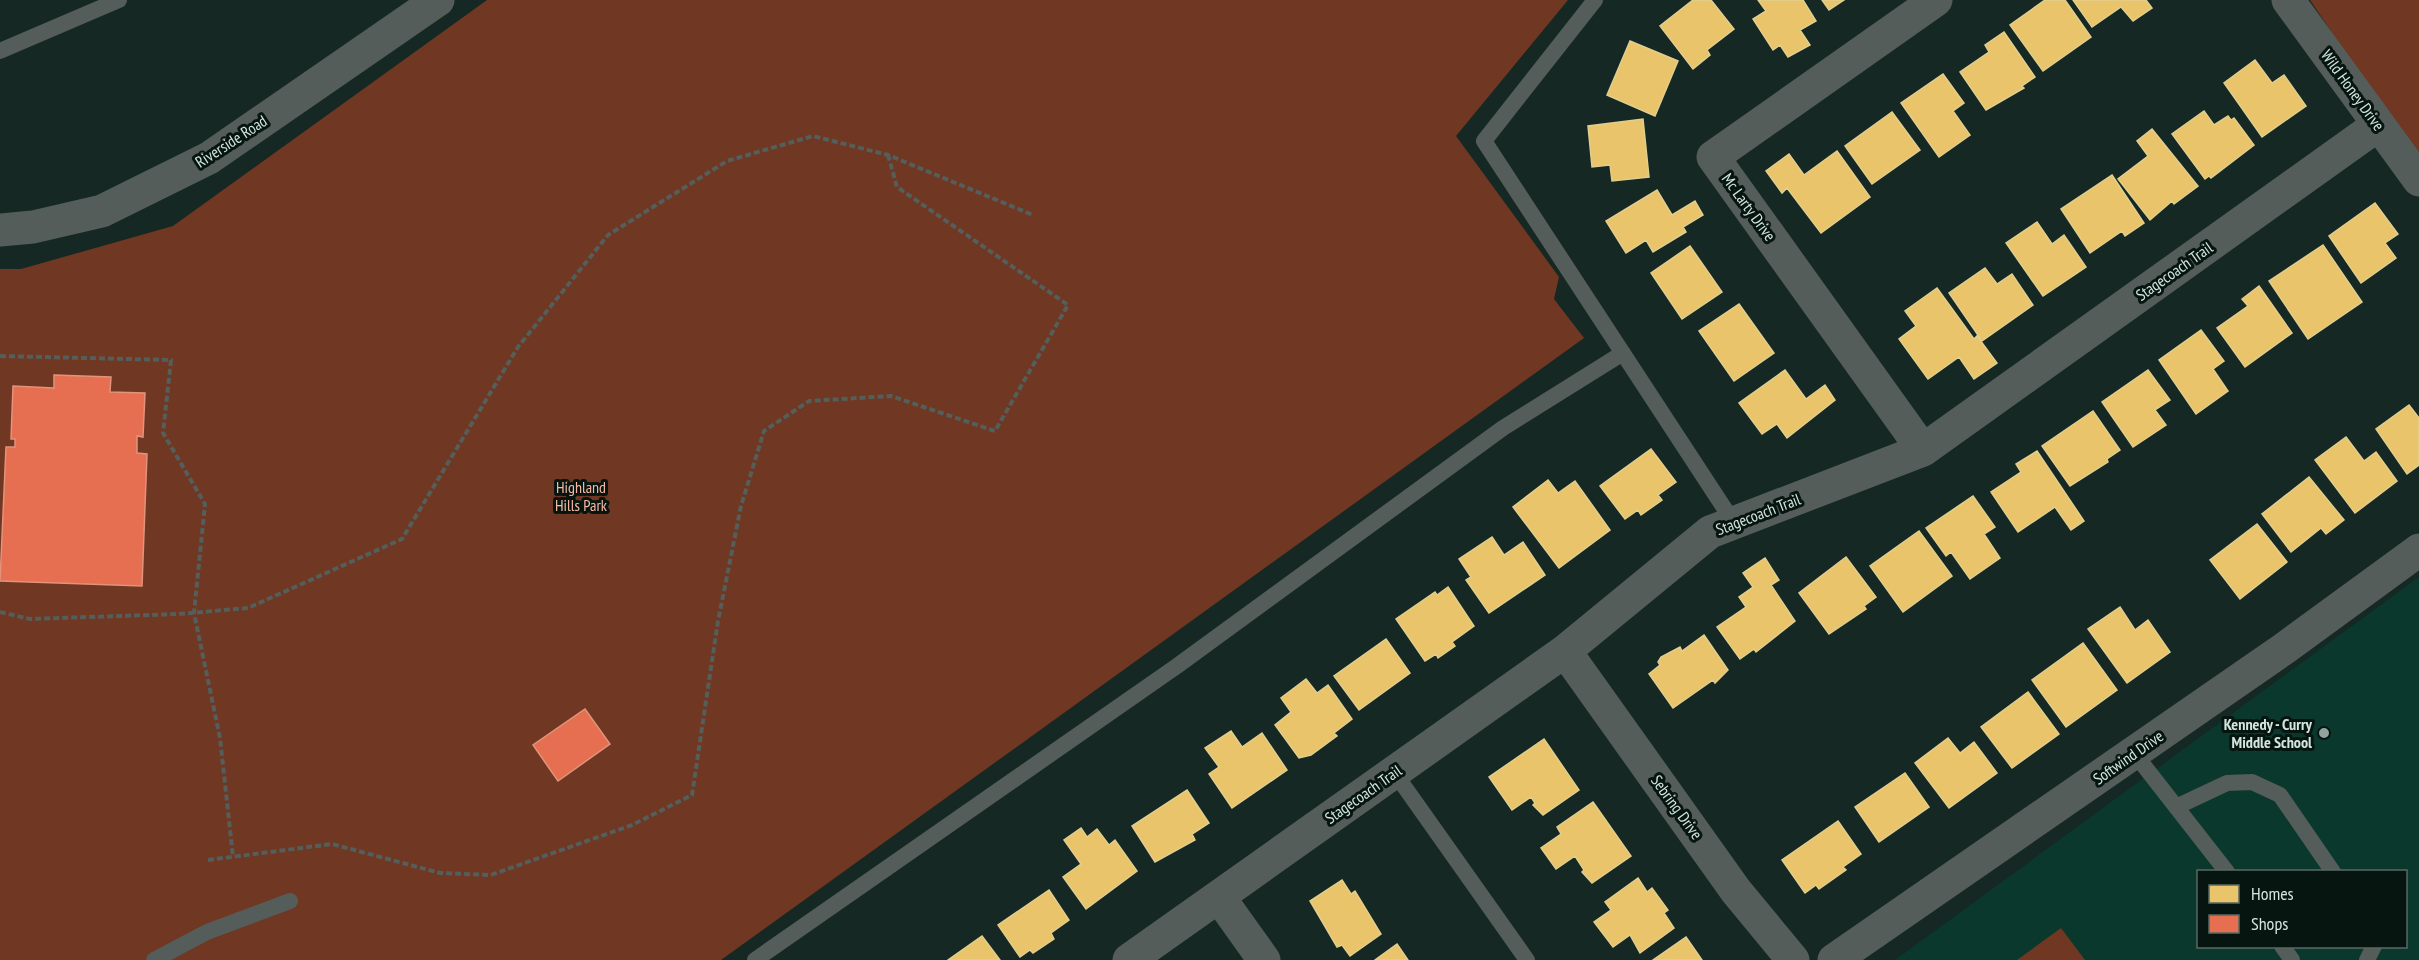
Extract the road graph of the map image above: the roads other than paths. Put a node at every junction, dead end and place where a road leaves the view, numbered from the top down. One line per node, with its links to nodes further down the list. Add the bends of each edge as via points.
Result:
1 (119, 0): 6 (lane)
2 (438, 0): 9 (street, Riverside Road, via 209,158 102,211 33,227)
3 (1595, 0): 10 (lane, via 1484,141)
4 (1936, 0): 11 (street, Mc Larty Drive, via 1713,157)
5 (2288, 0): 7 (street, Wild Honey Drive)
6 (0, 51)
7 (2378, 125): 8 (street, Wild Honey Drive); 11 (street, Stagecoach Trail)
8 (2419, 180)
9 (0, 230)
10 (1623, 353): 12 (lane); 23 (lane, via 1503,428 1177,666)
11 (1923, 450): 12 (street, Stagecoach Trail)
12 (1734, 523): 14 (street, Stagecoach Trail, via 1710,532)
13 (2419, 550): 15 (street, Softwind Drive)
14 (1565, 651): 16 (street, Stagecoach Trail); 27 (street, Sebring Drive, via 1736,891)
15 (2134, 753): 17 (lane); 28 (street, Softwind Drive)
16 (1394, 772): 20 (street, Stagecoach Trail); 26 (lane)
17 (2176, 807): 18 (lane); 19 (lane, via 2228,783 2252,782 2280,795)
18 (2226, 870)
19 (2332, 870)
20 (1219, 897): 24 (street, Stagecoach Trail); 25 (street)
21 (290, 901): 22 (lane, via 207,932)
22 (154, 960)
23 (755, 960)
24 (1129, 960)
25 (1264, 960)
26 (1527, 960)
27 (1793, 960)
28 (1834, 960)

